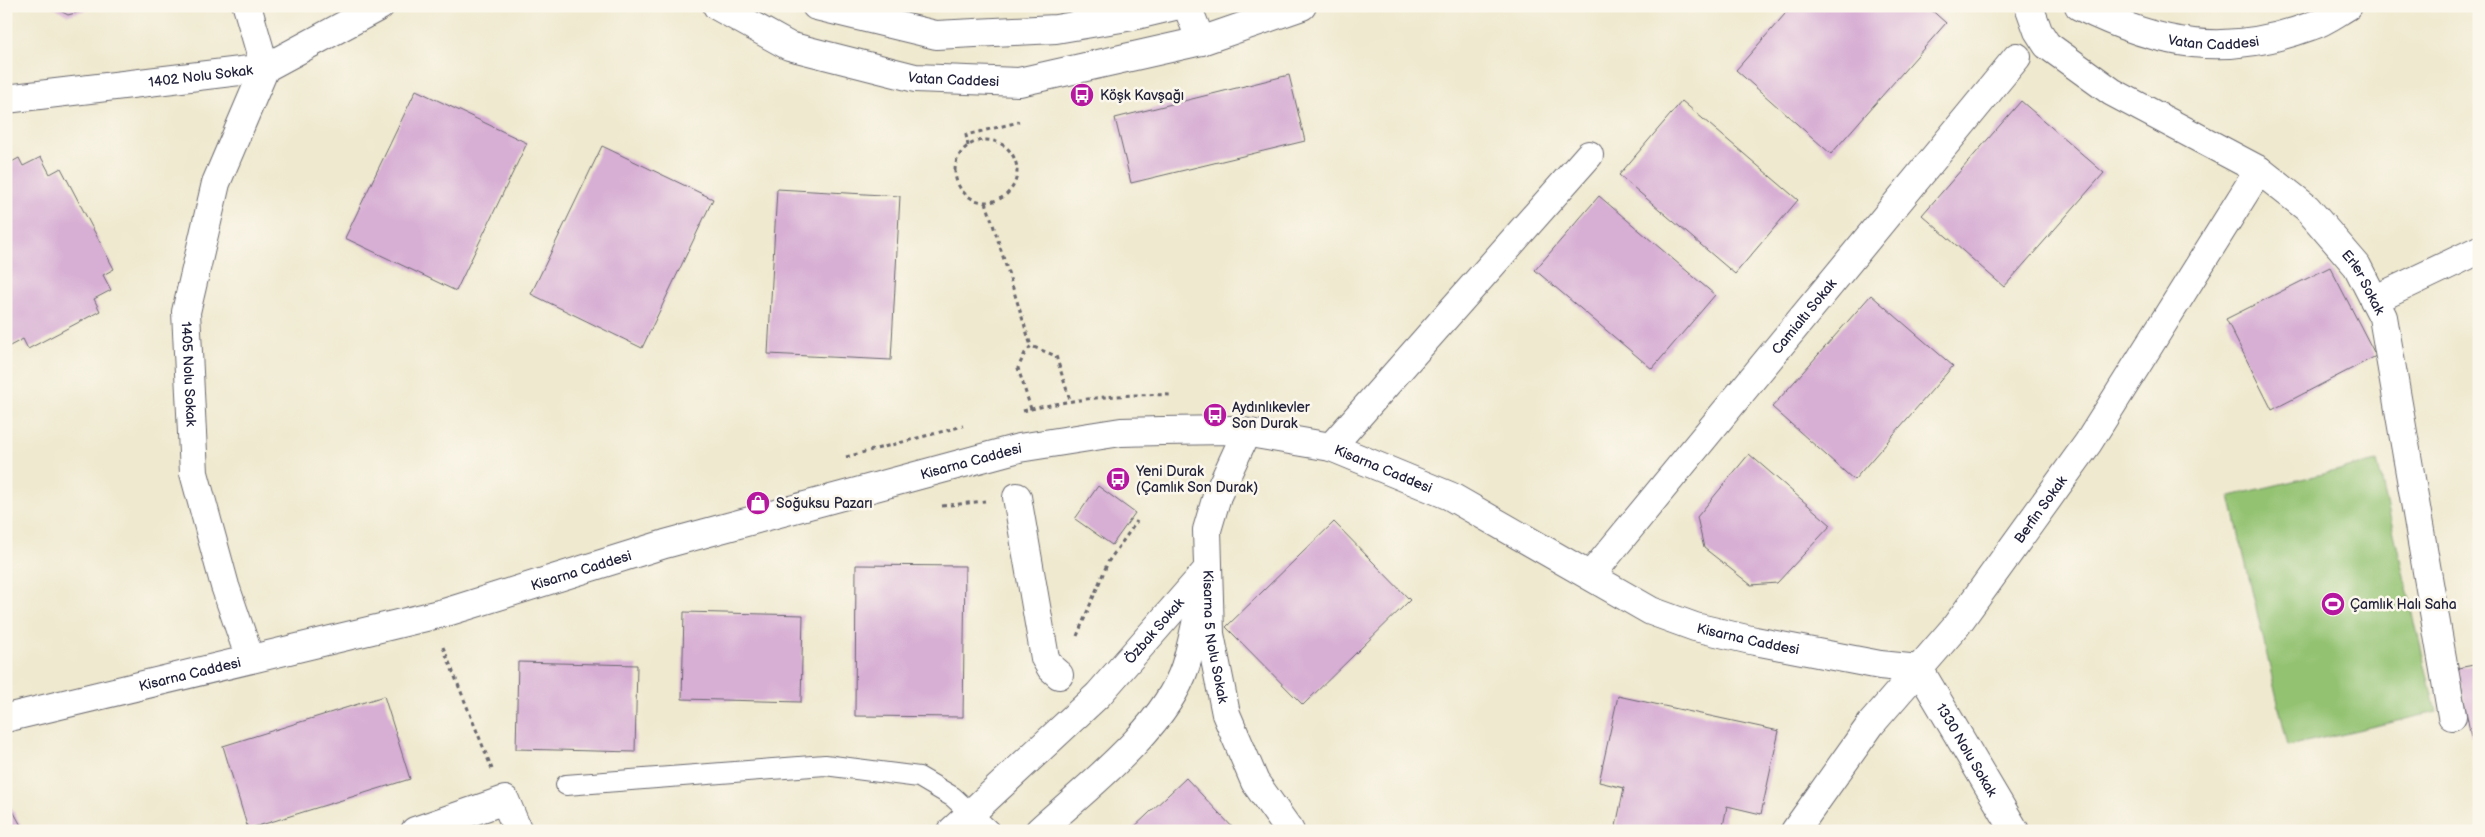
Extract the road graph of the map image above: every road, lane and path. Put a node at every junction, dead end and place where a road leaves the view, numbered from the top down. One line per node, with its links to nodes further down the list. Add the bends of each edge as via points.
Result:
1 (246, 6): 13 (street)
2 (380, 6): 13 (street, 1402 Nolu Sokak)
3 (718, 6): 11 (street, Vatan Caddesi, via 789,46 915,78 1020,82)
4 (816, 6): 5 (street, via 936,35 1056,29)
5 (1175, 6)
6 (1187, 6): 11 (street)
7 (1302, 6): 11 (street, Vatan Caddesi)
8 (2029, 6): 18 (street, Erler Sokak, via 2047,45 2112,92)
9 (2079, 6): 10 (street, Vatan Caddesi, via 2141,34 2196,45 2256,41 2312,26)
10 (2348, 6)
11 (1201, 42)
12 (2017, 58): 29 (street, Camialtı Sokak)
13 (265, 68): 14 (street, 1402 Nolu Sokak); 31 (street, 1405 Nolu Sokak, via 216,183 186,312 194,473 225,586)
14 (6, 99)
15 (1019, 122): 16 (path, via 966,135)
16 (968, 146): 19 (path, via 957,161 956,180 968,196); 19 (path, via 988,140 999,143 1007,148 1017,167 1016,178 1006,195)
17 (1589, 155): 26 (street)
18 (2259, 170): 21 (street, Erler Sokak, via 2307,208 2357,266); 32 (street, Berfin Sokak, via 2088,443 1956,626)
19 (986, 202): 22 (path)
20 (2479, 250): 21 (street)
21 (2374, 300): 34 (street, Erler Sokak, via 2383,317 2395,380)
22 (1031, 346): 23 (path, via 1056,356); 24 (path, via 1018,368)
23 (1070, 400)
24 (1031, 409)
25 (1246, 433): 26 (street, Kisarna Caddesi); 28 (street, Kisarna 5 Nolu Sokak, via 1217,496 1207,530); 31 (street, Kisarna Caddesi, via 1232,430 1120,432 1019,448 665,544 447,612)
26 (1331, 447): 29 (street, Kisarna Caddesi, via 1450,496)
27 (1017, 497): 33 (street, via 1044,658)
28 (1208, 568): 38 (street, Özbak Sokak, via 1098,695); 41 (street, Özbak Sokak, via 1185,667 1172,694 1137,740); 42 (street, Kisarna 5 Nolu Sokak, via 1210,634 1226,714 1255,782)
29 (1591, 575): 32 (street, Kisarna Caddesi, via 1651,611 1695,627 1855,661)
30 (443, 646): 37 (path)
31 (250, 659): 35 (street, Kisarna Caddesi)
32 (1919, 669): 43 (street, Berfin Sokak, via 1871,724); 44 (street, 1330 Nolu Sokak)
33 (1060, 674)
34 (2452, 716)
35 (6, 718)
36 (566, 785): 38 (lane, via 825,765 919,776 953,797)
37 (505, 800): 39 (street); 40 (street)
38 (971, 825)
39 (415, 831)
40 (518, 831)
41 (1039, 831)
42 (1290, 831)
43 (1795, 831)
44 (2015, 831)

